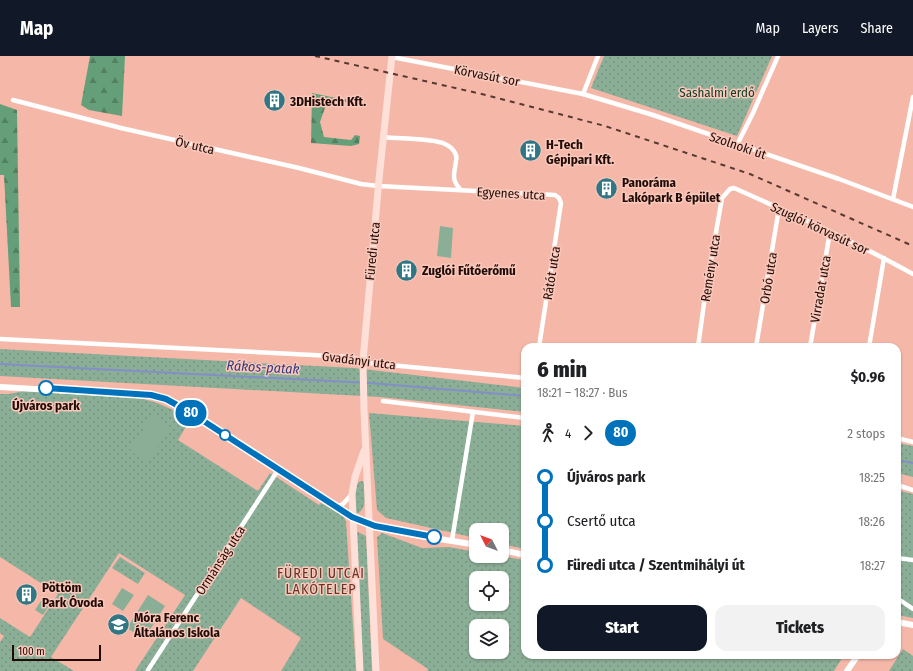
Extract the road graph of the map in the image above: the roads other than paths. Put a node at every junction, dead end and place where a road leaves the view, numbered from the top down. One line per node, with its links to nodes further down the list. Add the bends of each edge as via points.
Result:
1 (392, 56): 4 (street, Körvasút sor); 7 (main road, Füredi utca)
2 (598, 56): 4 (street)
3 (778, 56): 8 (street)
4 (583, 94): 8 (street, Szolnoki út, via 653,115)
5 (913, 97): 13 (street)
6 (13, 100): 9 (street, Öv utca, via 121,128)
7 (383, 137): 9 (main road, Füredi utca); 10 (street, Egyenes utca, via 435,142 450,147 457,159 453,177)
8 (737, 145): 13 (street, Szolnoki út)
9 (378, 186): 10 (street, Egyenes utca); 25 (main road, Füredi utca)
10 (461, 190): 12 (street, Egyenes utca, via 555,195)
11 (726, 191): 15 (street, Szuglói körvasút sor, via 734,188); 21 (street, Remény utca, via 722,198)
12 (559, 198): 20 (street, Rátót utca, via 562,203)
13 (892, 199): 14 (street)
14 (912, 207)
15 (779, 208): 16 (street, Szuglói körvasút sor); 22 (street, Orbó utca)
16 (830, 232): 17 (street, Szuglói körvasút sor); 23 (street, Virradat utca)
17 (884, 258): 18 (street, Szuglói körvasút sor); 24 (street)
18 (913, 274)
19 (0, 339): 25 (street, Gvadányi utca, via 352,357)
20 (540, 343)
21 (699, 343)
22 (757, 343)
23 (811, 343)
24 (869, 343)
25 (363, 361): 26 (street, Gvadányi utca); 33 (main road, Füredi utca)
26 (521, 378)
27 (0, 386): 34 (street, via 157,396 176,403)
28 (383, 401): 29 (street)
29 (474, 412): 30 (street); 42 (street)
30 (521, 418)
31 (901, 439): 32 (street)
32 (913, 442)
33 (366, 445): 38 (main road, Füredi utca); 41 (main road, Füredi utca)
34 (247, 450): 35 (street)
35 (278, 470): 39 (street); 53 (street, Ormánság utca)
36 (901, 486): 37 (street)
37 (913, 490)
38 (352, 494): 39 (street, via 343,504); 40 (main road, Füredi utca)
39 (336, 507): 40 (street)
40 (352, 517): 41 (street); 54 (main road, Füredi utca)
41 (369, 523): 42 (street, via 416,535); 55 (main road, Füredi utca)
42 (452, 540): 43 (street)
43 (469, 544)
44 (509, 552): 45 (street)
45 (521, 554)
46 (901, 558): 47 (street)
47 (913, 560)
48 (901, 601): 49 (street)
49 (913, 609)
50 (901, 623): 51 (street)
51 (913, 625)
52 (855, 659): 56 (street)
53 (148, 670)
54 (360, 671)
55 (376, 671)
56 (847, 671)

